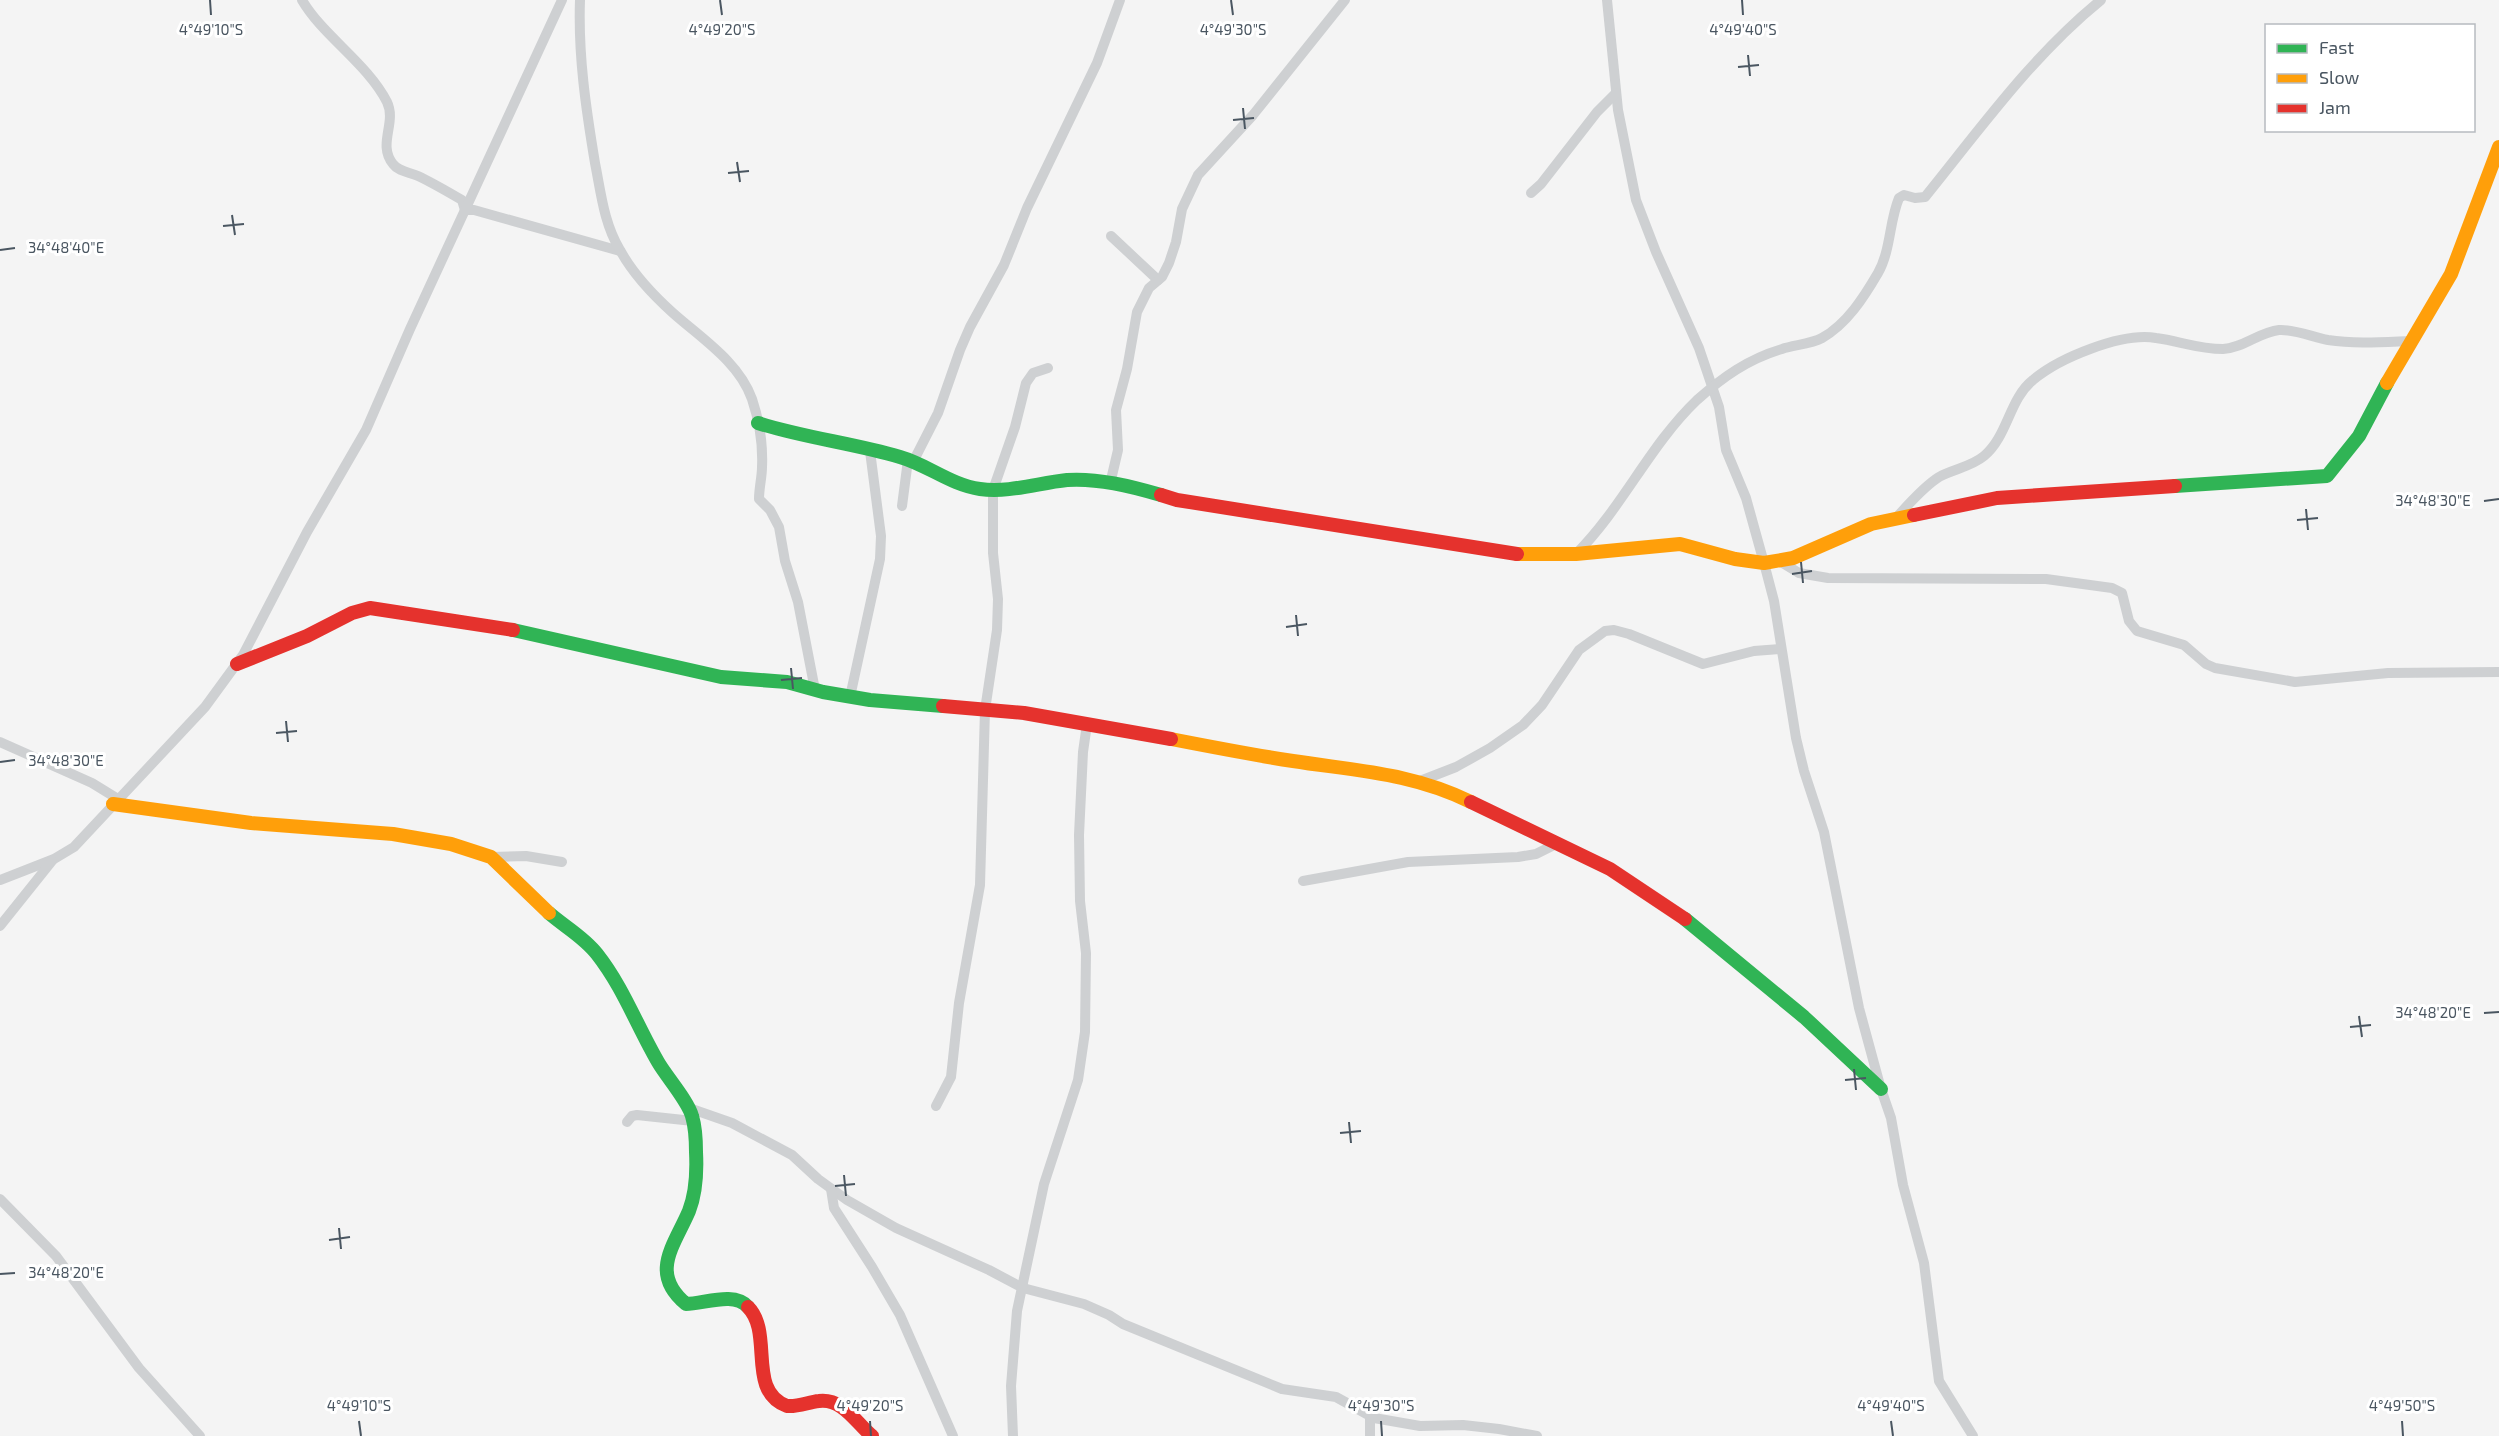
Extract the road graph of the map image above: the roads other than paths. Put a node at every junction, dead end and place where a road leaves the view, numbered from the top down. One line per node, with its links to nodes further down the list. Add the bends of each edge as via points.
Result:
1 (302, 0): 11 (street, via 387,102 390,116 386,146 391,162 462,200)
2 (562, 0): 11 (street)
3 (580, 0): 13 (street, via 580,60 587,113 603,212)
4 (1120, 0): 20 (street, via 1097,63 1004,265 970,327 938,413)
5 (1345, 0): 14 (street, via 1253,115 1198,175 1182,210 1169,263)
6 (1607, 0): 8 (street)
7 (2101, 0): 17 (street, via 2073,22 2011,91 1925,197 1899,198 1882,264 1845,320 1820,339 1752,359)
8 (1616, 93): 10 (street); 17 (street, via 1636,200 1699,348)
9 (2499, 147): 15 (street, via 2451,274)
10 (1531, 193)
11 (465, 210): 13 (street); 28 (street, via 366,430)
12 (1111, 236): 14 (street)
13 (620, 251): 18 (street, via 645,284 732,366 747,386)
14 (1158, 280): 21 (street, via 1149,288 1137,312 1116,410 1118,450)
15 (2410, 341): 24 (street, via 2334,340 2280,330 2227,349 2200,348 2155,337 2126,339 2082,353 2034,379 1986,454 1937,478); 24 (street, via 2365,427 2327,476 2014,496)
16 (1048, 368): 22 (street, via 1033,373 1026,383)
17 (1712, 389): 25 (street, via 1664,436 1611,515); 26 (street, via 1726,450)
18 (758, 423): 19 (street); 30 (street, via 762,464 759,499 779,527)
19 (870, 451): 20 (street); 31 (street, via 881,536 880,559)
20 (910, 461): 22 (street, via 966,486); 23 (street)
21 (1110, 483): 22 (street, via 1071,480); 25 (street, via 1177,500 1485,551)
22 (993, 490): 32 (street, via 997,630)
23 (902, 506)
24 (1895, 518): 26 (street, via 1871,524 1806,554)
25 (1576, 554): 26 (street, via 1680,544 1735,559)
26 (1771, 562): 27 (street); 29 (street, via 1799,573 1828,578 2046,579 2112,588 2122,593 2129,621 2137,631 2178,642 2215,668 2279,681 2388,673)
27 (1781, 649): 35 (street, via 1754,651 1703,664 1629,634 1605,631 1579,650 1542,705 1523,725 1491,748); 44 (street, via 1804,771 1824,832 1859,1008)
28 (237, 664): 30 (street, via 370,608 492,625 721,676 787,682); 36 (street, via 205,707)
29 (2499, 672)
30 (815, 690): 31 (street)
31 (850, 697): 32 (street)
32 (985, 710): 33 (street); 45 (street, via 980,885 959,1003 951,1077)
33 (1087, 724): 35 (street); 50 (street, via 1079,835 1086,953 1082,1058 1044,1184)
34 (0, 742): 36 (street, via 92,783)
35 (1420, 781): 37 (street)
36 (115, 802): 38 (street, via 262,824 393,834 451,844); 39 (street, via 74,847)
37 (1556, 844): 42 (street, via 1518,857 1408,862); 44 (street, via 1610,869 1687,920 1804,1017)
38 (491, 857): 40 (street, via 526,856); 46 (street, via 598,955)
39 (54, 859): 41 (street); 43 (street)
40 (562, 862)
41 (0, 880)
42 (1303, 881)
43 (0, 926)
44 (1881, 1089): 58 (street, via 1924,1263 1939,1381)
45 (936, 1106)
46 (691, 1115): 47 (street, via 632,1116); 48 (street, via 732,1123 792,1155); 53 (street, via 696,1152 694,1192 690,1210 666,1261 670,1288 686,1304 732,1300 752,1309 760,1359 774,1398 790,1406 821,1399 836,1403)
47 (627, 1122)
48 (831, 1189): 50 (street, via 896,1228); 54 (street, via 838,1217 900,1315)
49 (0, 1199): 52 (street, via 56,1256 140,1368)
50 (1023, 1288): 51 (street, via 1084,1304 1241,1374 1282,1389 1336,1397); 55 (street, via 1017,1311 1011,1386)
51 (1370, 1416): 56 (street); 57 (street, via 1420,1426 1463,1425)
52 (200, 1436)
53 (872, 1436)
54 (953, 1436)
55 (1013, 1436)
56 (1370, 1436)
57 (1537, 1436)
58 (1973, 1436)

